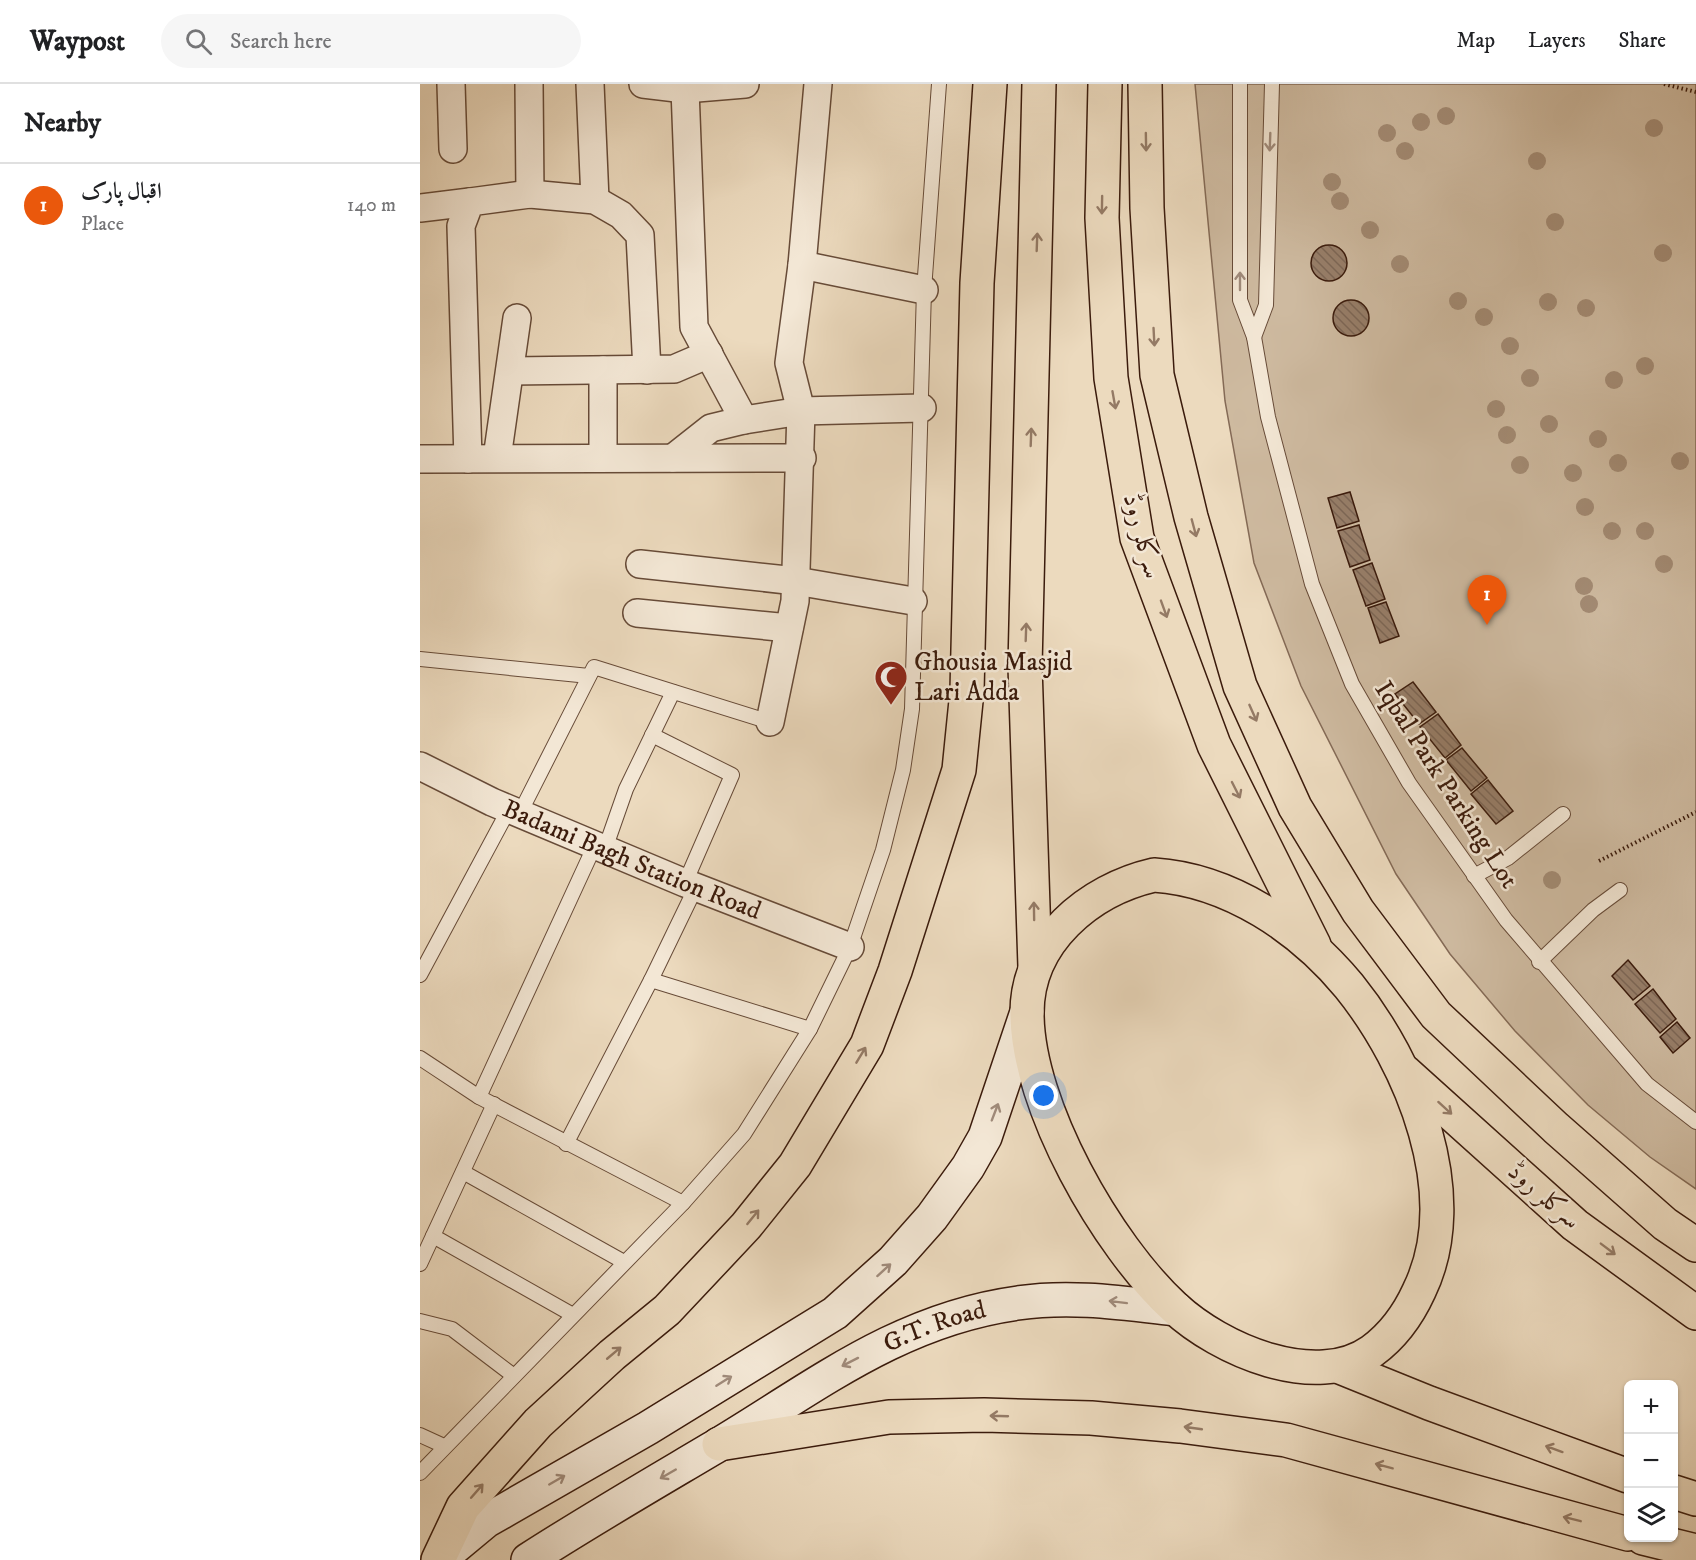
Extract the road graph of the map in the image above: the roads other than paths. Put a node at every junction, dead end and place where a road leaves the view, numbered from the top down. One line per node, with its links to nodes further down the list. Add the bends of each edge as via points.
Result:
1 (451, 84): 15 (street)
2 (529, 84): 16 (street)
3 (590, 84): 17 (street)
4 (643, 84): 14 (street)
5 (745, 84): 14 (street)
6 (818, 84): 20 (street)
7 (939, 84): 21 (lane)
8 (990, 84): 90 (main road, one-way to 8, via 464,1507 538,1423 612,1354 667,1310 746,1226 795,1165 867,1045 891,982 960,770 967,681 977,283)
9 (1039, 84): 57 (main road, one-way to 9, via 1025,666)
10 (1105, 84): 55 (main road, سرکلر روڈ, one-way to 55, via 1102,218 1111,378 1137,538 1214,745)
11 (1145, 84): 71 (main road, one-way to 71, via 1147,208 1157,375 1194,527 1240,686 1295,807 1358,911 1436,1015 1556,1128 1665,1224)
12 (1240, 84): 23 (lane, Iqbal Park Parking Lot, one-way to 12, via 1240,300)
13 (1272, 84): 23 (lane, one-way to 23, via 1266,305)
14 (685, 89): 24 (street, via 694,327)
15 (453, 149)
16 (530, 194): 17 (street); 18 (street)
17 (595, 200): 26 (street, via 621,214 640,235)
18 (470, 202): 19 (street); 35 (street, via 461,226)
19 (420, 208)
20 (802, 265): 21 (street); 29 (street, via 789,363)
21 (924, 290): 28 (lane)
22 (517, 318): 27 (street)
23 (1254, 338): 51 (lane, Iqbal Park Parking Lot, via 1268,417 1312,584 1352,684 1409,783)
24 (709, 354): 26 (street, via 674,369); 30 (street)
25 (603, 370): 26 (street); 27 (street); 36 (street)
26 (647, 370)
27 (510, 371): 31 (street)
28 (922, 408): 29 (street); 39 (lane)
29 (801, 411): 30 (street); 33 (street)
30 (744, 420): 32 (street, via 711,428)
31 (497, 458): 35 (street); 36 (street)
32 (673, 458): 33 (street); 36 (street)
33 (802, 458): 38 (street)
34 (420, 459): 35 (street)
35 (468, 459)
36 (603, 459)
37 (640, 564): 38 (street)
38 (796, 581): 39 (street); 41 (street)
39 (913, 601): 54 (lane, via 912,709 903,770 883,850)
40 (637, 613): 41 (street)
41 (789, 628): 45 (street)
42 (420, 659): 43 (lane)
43 (589, 676): 44 (lane, via 594,667); 48 (lane)
44 (673, 692): 45 (lane); 46 (lane)
45 (770, 722)
46 (652, 735): 50 (lane); 52 (lane, via 732,774)
47 (422, 774): 48 (street, Badami Bagh Station Road)
48 (515, 811): 50 (street, Badami Bagh Station Road); 58 (lane)
49 (1563, 814): 51 (lane, via 1508,858)
50 (600, 847): 52 (street, Badami Bagh Station Road); 64 (lane)
51 (1474, 876): 56 (lane, Iqbal Park Parking Lot)
52 (691, 885): 54 (street, Badami Bagh Station Road); 59 (lane)
53 (1620, 890): 56 (lane)
54 (849, 947): 61 (lane)
55 (1319, 954): 57 (main road, via 1238,898 1207,884 1154,875 1114,887 1076,912 1056,932); 63 (main road, via 1349,987)
56 (1539, 962): 66 (lane, Iqbal Park Parking Lot, via 1647,1084)
57 (1035, 969): 60 (main road)
58 (420, 975)
59 (651, 980): 61 (lane); 67 (lane)
60 (1027, 1012): 74 (main road, via 1033,1061 1043,1095 1072,1164 1115,1237); 90 (main road, one-way to 60, via 486,1521 836,1313 893,1261 932,1218 985,1137)
61 (810, 1029): 69 (lane, via 744,1134)
62 (420, 1058): 64 (lane)
63 (1401, 1069): 75 (main road, سرکلر روڈ, one-way to 75, via 1575,1225); 78 (main road, via 1432,1158 1437,1193 1432,1259 1407,1316 1386,1341)
64 (479, 1097): 65 (lane)
65 (494, 1104): 67 (lane); 68 (lane)
66 (1696, 1122)
67 (566, 1144): 69 (lane)
68 (462, 1172): 70 (lane); 72 (lane)
69 (683, 1203): 72 (lane)
70 (433, 1236): 73 (lane); 76 (lane)
71 (1696, 1245)
72 (624, 1262): 76 (lane)
73 (420, 1264)
74 (1176, 1309): 78 (main road, via 1248,1353 1280,1363); 81 (main road, G.T. Road, one-way to 81, via 1088,1299 1018,1303 947,1319 892,1340 832,1371)
75 (1696, 1313)
76 (573, 1314): 79 (lane)
77 (420, 1321): 79 (lane, via 452,1329)
78 (1340, 1367): 84 (main road, one-way to 78)
79 (514, 1376): 82 (lane)
80 (420, 1435): 82 (lane)
81 (718, 1444): 87 (main road, one-way to 81, via 1286,1440 1180,1426 984,1415 890,1417); 91 (main road, G.T. Road, one-way to 91)
82 (444, 1446): 83 (lane)
83 (420, 1473)
84 (1624, 1474)
85 (1678, 1492): 86 (main road)
86 (1696, 1499)
87 (1624, 1533)
88 (1659, 1542): 89 (main road)
89 (1696, 1551)
90 (438, 1560)
91 (530, 1560)

